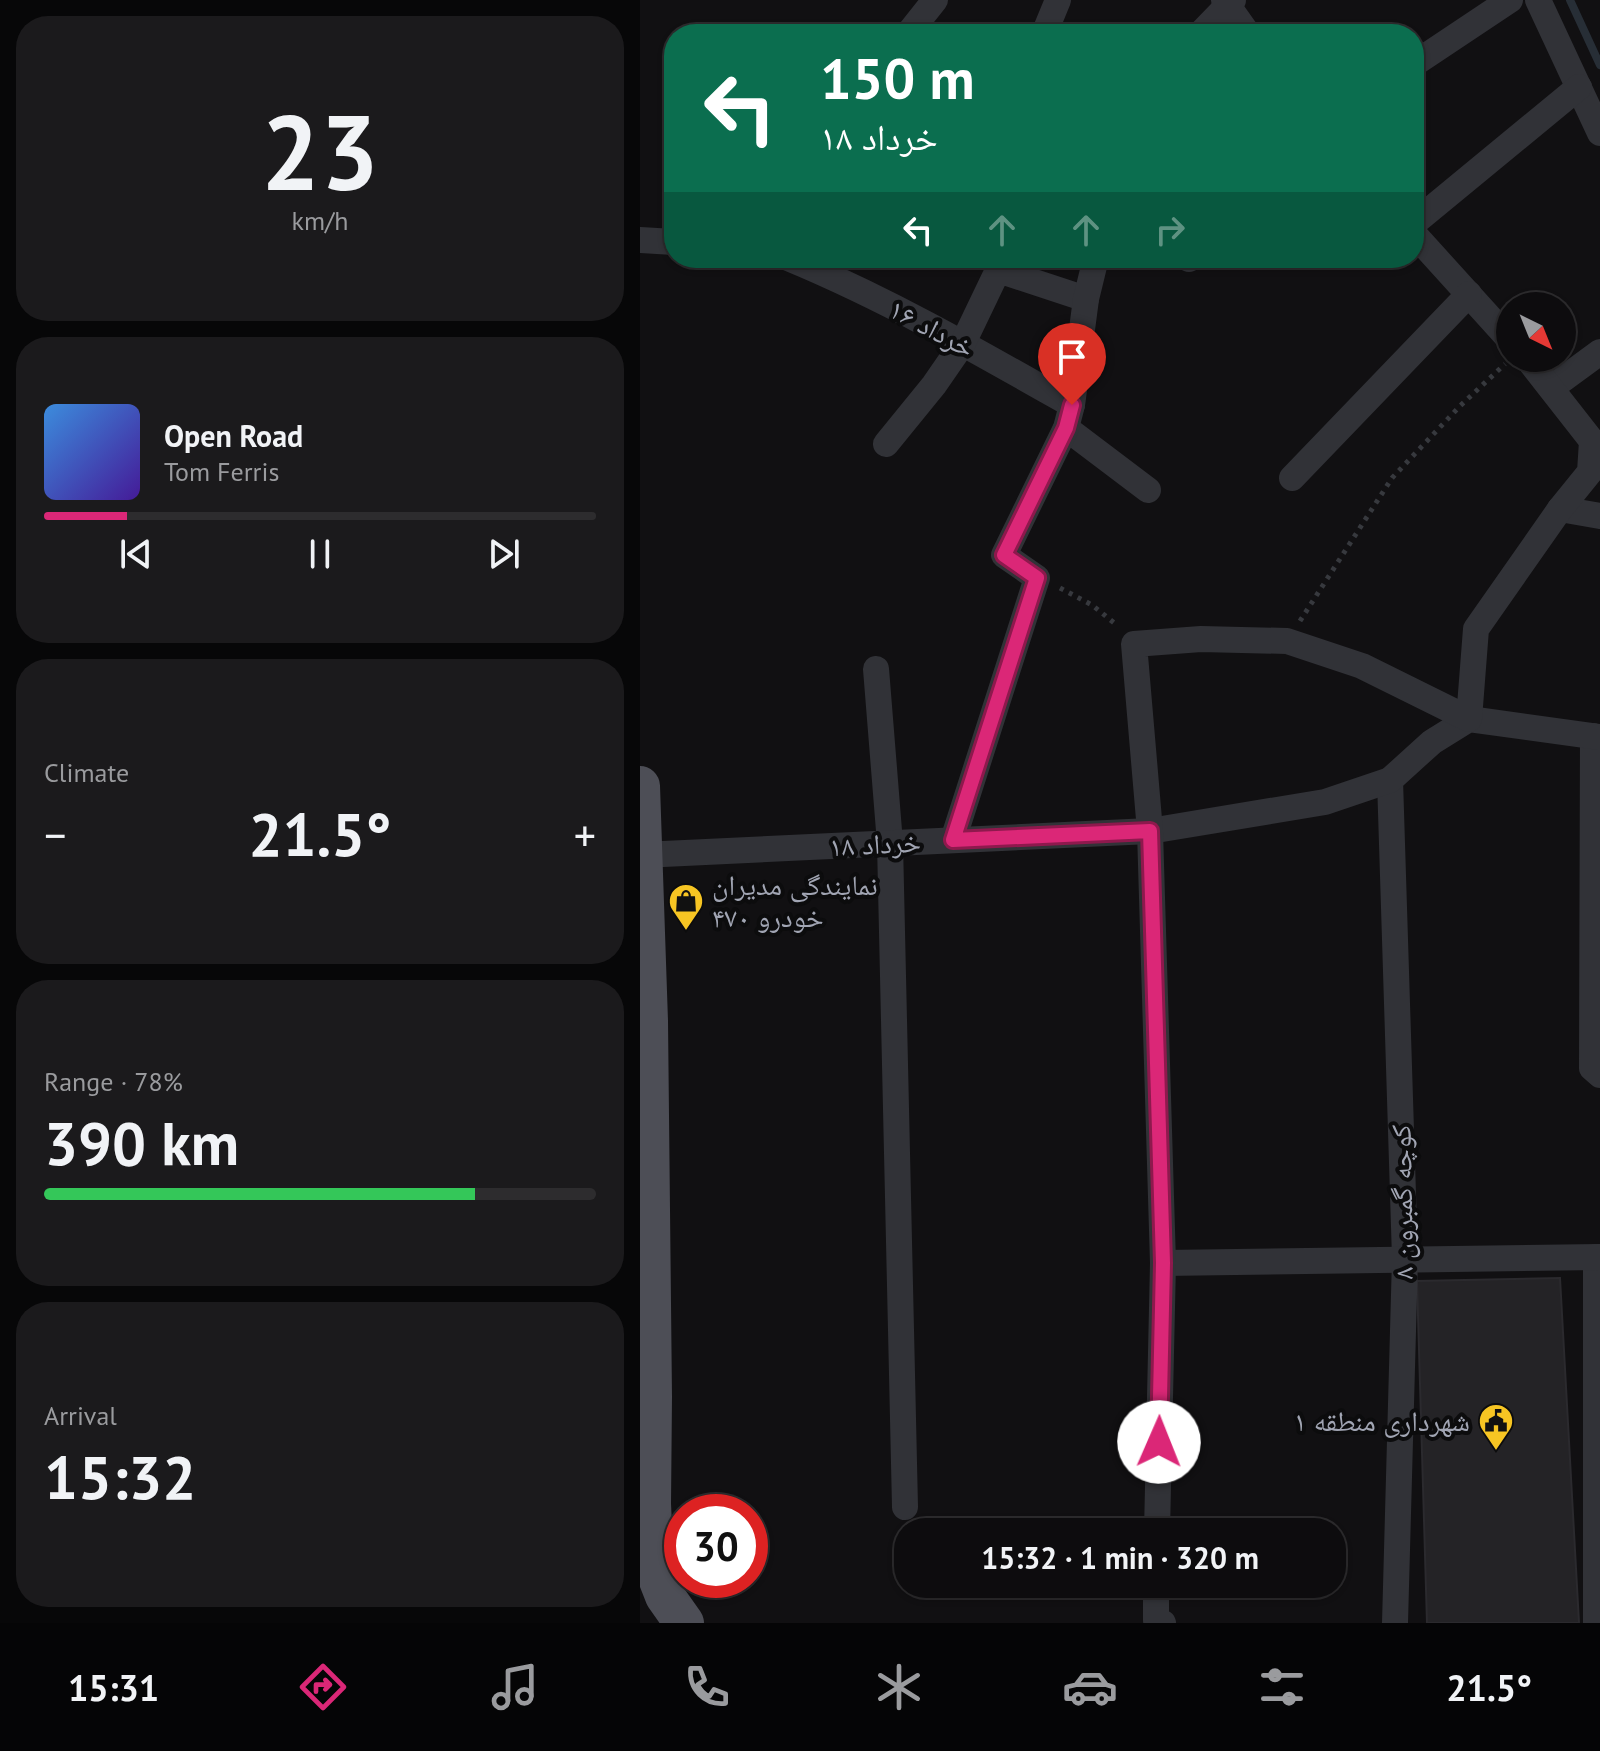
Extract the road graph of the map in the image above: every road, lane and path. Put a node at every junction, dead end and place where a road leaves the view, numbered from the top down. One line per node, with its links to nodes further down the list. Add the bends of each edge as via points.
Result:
1 (935, 0): 6 (street)
2 (1058, 0): 7 (street)
3 (1510, 0): 10 (street)
4 (1538, 0): 11 (street)
5 (1228, 2): 8 (street); 9 (street)
6 (916, 24)
7 (1048, 24)
8 (1209, 24)
9 (1242, 24)
10 (1424, 57)
11 (1579, 87): 12 (street); 13 (street)
12 (1600, 133)
13 (1424, 215)
14 (640, 240): 15 (street)
15 (664, 241)
16 (1424, 245): 19 (street)
17 (811, 268): 22 (street, خرداد ۱۶)
18 (1094, 268): 20 (street)
19 (1469, 294): 21 (street); 29 (street)
20 (1086, 299): 22 (street, via 998,270); 27 (street)
21 (1496, 324)
22 (963, 343): 27 (street, خرداد ۱۶); 28 (street)
23 (1600, 352): 26 (street)
24 (1496, 372): 34 (path, via 1392,478)
25 (1538, 372): 26 (street)
26 (1551, 388): 31 (street, via 1592,441 1590,472)
27 (1069, 416): 30 (street, خرداد ۱۶); 33 (street, via 1004,555)
28 (886, 444)
29 (1292, 478)
30 (1148, 490)
31 (1560, 509): 32 (street); 37 (street, via 1476,629)
32 (1600, 516)
33 (1037, 578): 35 (path, via 1092,605); 42 (street)
34 (1287, 641): 35 (street); 37 (street, via 1362,666)
35 (1134, 644): 41 (street)
36 (876, 669): 43 (street)
37 (1469, 719): 38 (street); 39 (street, via 1432,742)
38 (1597, 736): 45 (street, via 1592,1068)
39 (1390, 780): 41 (street, خرداد ۱۸, via 1325,802); 47 (street, کوچه گمبرون ۸)
40 (640, 786): 44 (main road)
41 (1150, 831): 42 (street, خرداد ۱۸); 48 (street)
42 (953, 840): 43 (street, خرداد ۱۸)
43 (890, 843): 44 (street, خرداد ۱۸); 49 (street)
44 (642, 855): 51 (main road, via 648,1021)
45 (1600, 1075)
46 (1598, 1257): 47 (street); 56 (street)
47 (1405, 1258): 48 (street); 55 (street, کوچه گمبرون ۸)
48 (1163, 1263): 50 (street)
49 (905, 1507)
50 (1157, 1518)
51 (646, 1542): 53 (main road, via 665,1596)
52 (1156, 1598): 54 (street, via 1156,1620)
53 (684, 1623)
54 (1163, 1623)
55 (1395, 1623)
56 (1596, 1623)

